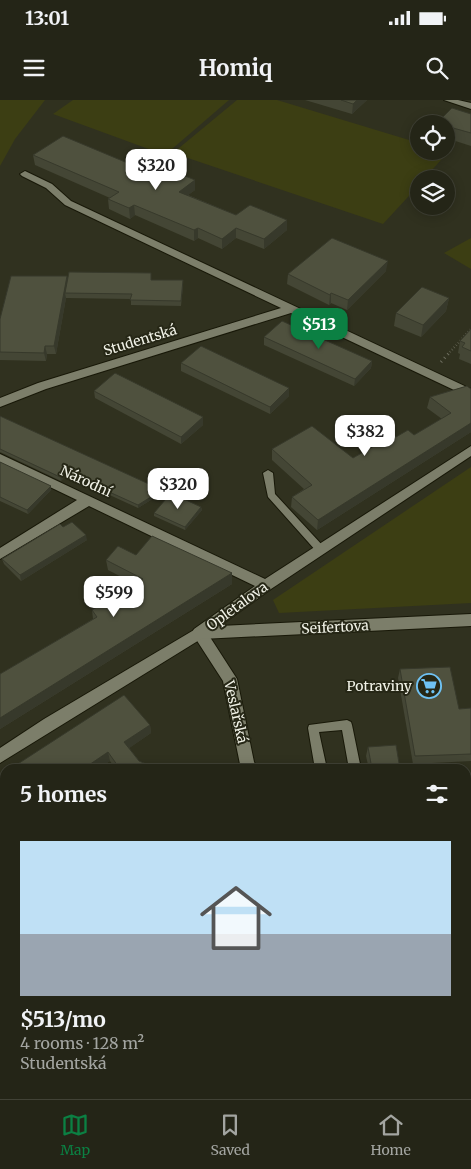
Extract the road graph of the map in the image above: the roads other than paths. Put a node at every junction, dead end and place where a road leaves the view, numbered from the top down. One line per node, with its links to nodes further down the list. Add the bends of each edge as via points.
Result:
1 (448, 100): 2 (street)
2 (471, 106)
3 (25, 174): 4 (street, via 49,186 68,203)
4 (291, 309): 5 (street); 6 (street, Studentská, via 42,386)
5 (471, 394)
6 (0, 403)
7 (471, 450): 11 (street, Opletalova)
8 (0, 458): 10 (street, Národní)
9 (268, 473): 11 (lane, via 271,495)
10 (88, 500): 12 (street); 13 (street, Národní)
11 (320, 549): 13 (street, Opletalova)
12 (0, 554)
13 (266, 585): 15 (street, Opletalova)
14 (471, 620): 15 (street, Seifertova)
15 (199, 633): 16 (street, Opletalova); 17 (street, Veslařská, via 230,679)
16 (0, 756)
17 (247, 764)
18 (319, 764): 19 (lane, via 313,728 347,725)
19 (354, 764)

